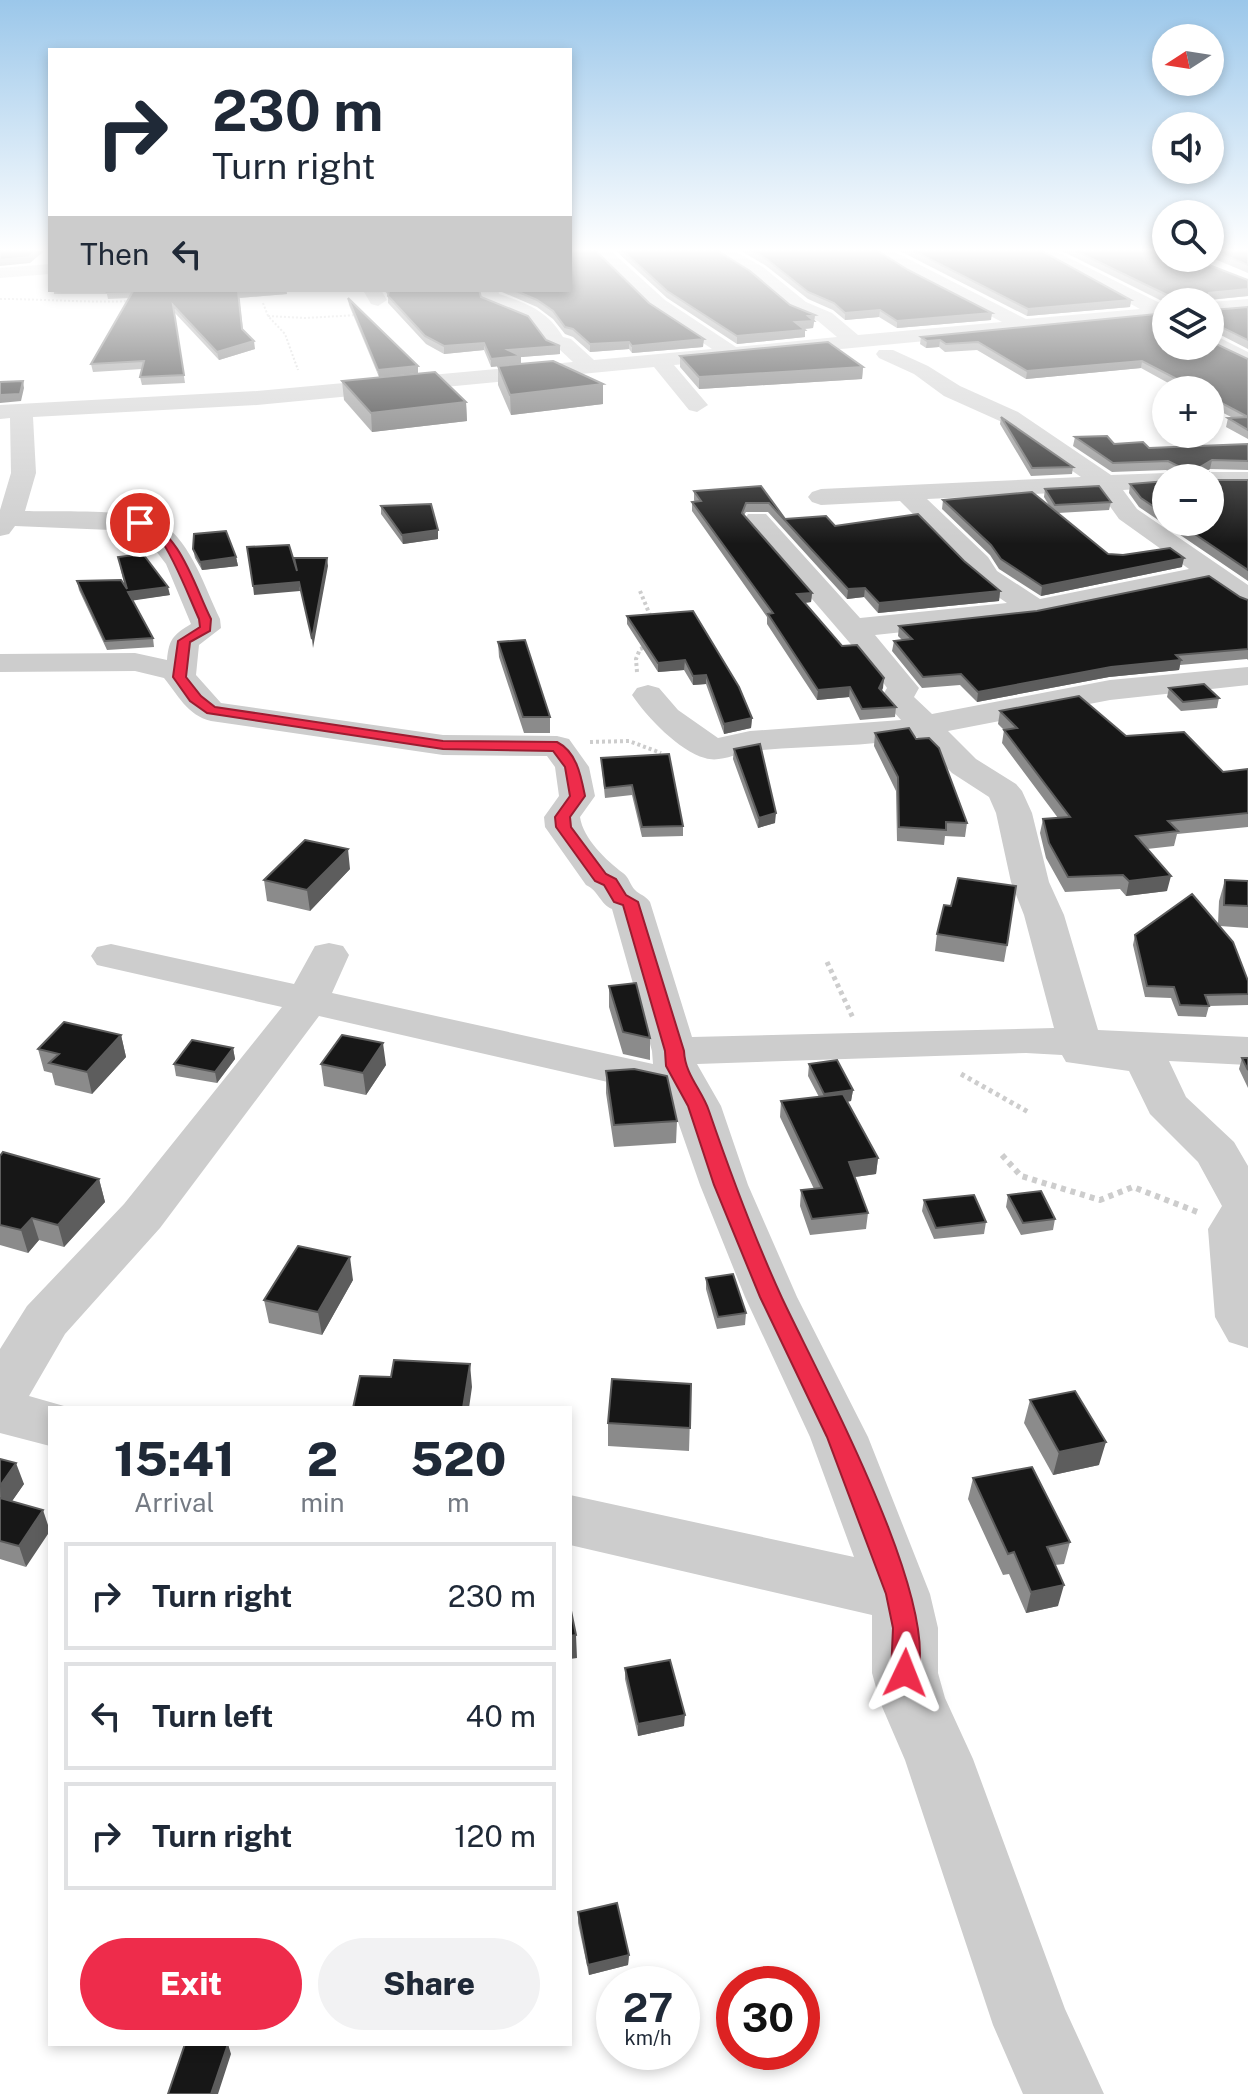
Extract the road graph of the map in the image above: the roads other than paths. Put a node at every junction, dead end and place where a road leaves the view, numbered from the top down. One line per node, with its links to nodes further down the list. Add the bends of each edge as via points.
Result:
1 (569, 349): 9 (street)
2 (726, 349): 5 (street)
3 (775, 349): 5 (street)
4 (1227, 349): 7 (street)
5 (732, 353): 8 (street)
6 (886, 354): 15 (street, via 1010,417)
7 (1248, 361)
8 (666, 367): 9 (street); 10 (street)
9 (591, 376): 11 (street)
10 (697, 405)
11 (10, 411): 19 (street, via 25,473 22,492)
12 (1224, 479): 13 (street)
13 (1248, 479)
14 (1152, 481): 15 (street)
15 (1106, 483): 16 (street); 20 (street, via 1128,514)
16 (905, 492): 17 (street); 22 (street, via 987,577)
17 (821, 497)
18 (757, 520): 23 (street)
19 (5, 523): 26 (street, via 140,523 165,537 206,628 184,641)
20 (1211, 573): 21 (street); 22 (street)
21 (1248, 598)
22 (1035, 609): 23 (street)
23 (853, 628): 28 (street, via 892,672 903,688 897,698)
24 (0, 663): 26 (street, via 135,662 175,671)
25 (1248, 676): 28 (street, via 1110,690)
26 (180, 677): 34 (street, via 195,698 219,714 443,745 557,746 572,767 577,796 562,817 563,827 600,877 630,902)
27 (648, 695): 28 (street, via 666,717 712,750 750,741 892,732)
28 (921, 725): 32 (street, via 964,766 1004,791)
29 (329, 955): 31 (street)
30 (111, 956): 31 (street)
31 (307, 1002): 34 (street); 36 (street, via 142,1216 46,1320)
32 (1079, 1042): 33 (street); 34 (street, via 886,1046); 35 (street, via 1082,1052 1146,1059 1166,1104 1217,1153 1247,1207 1233,1229 1242,1317)
33 (1248, 1051)
34 (681, 1069): 40 (street, via 771,1297 839,1437)
35 (1248, 1328)
36 (0, 1396)
37 (0, 1411): 38 (street)
38 (48, 1423)
39 (572, 1520): 40 (street)
40 (899, 1594): 41 (street, via 906,1628 905,1673 913,1702 939,1759 1032,2025)
41 (1064, 2094)

